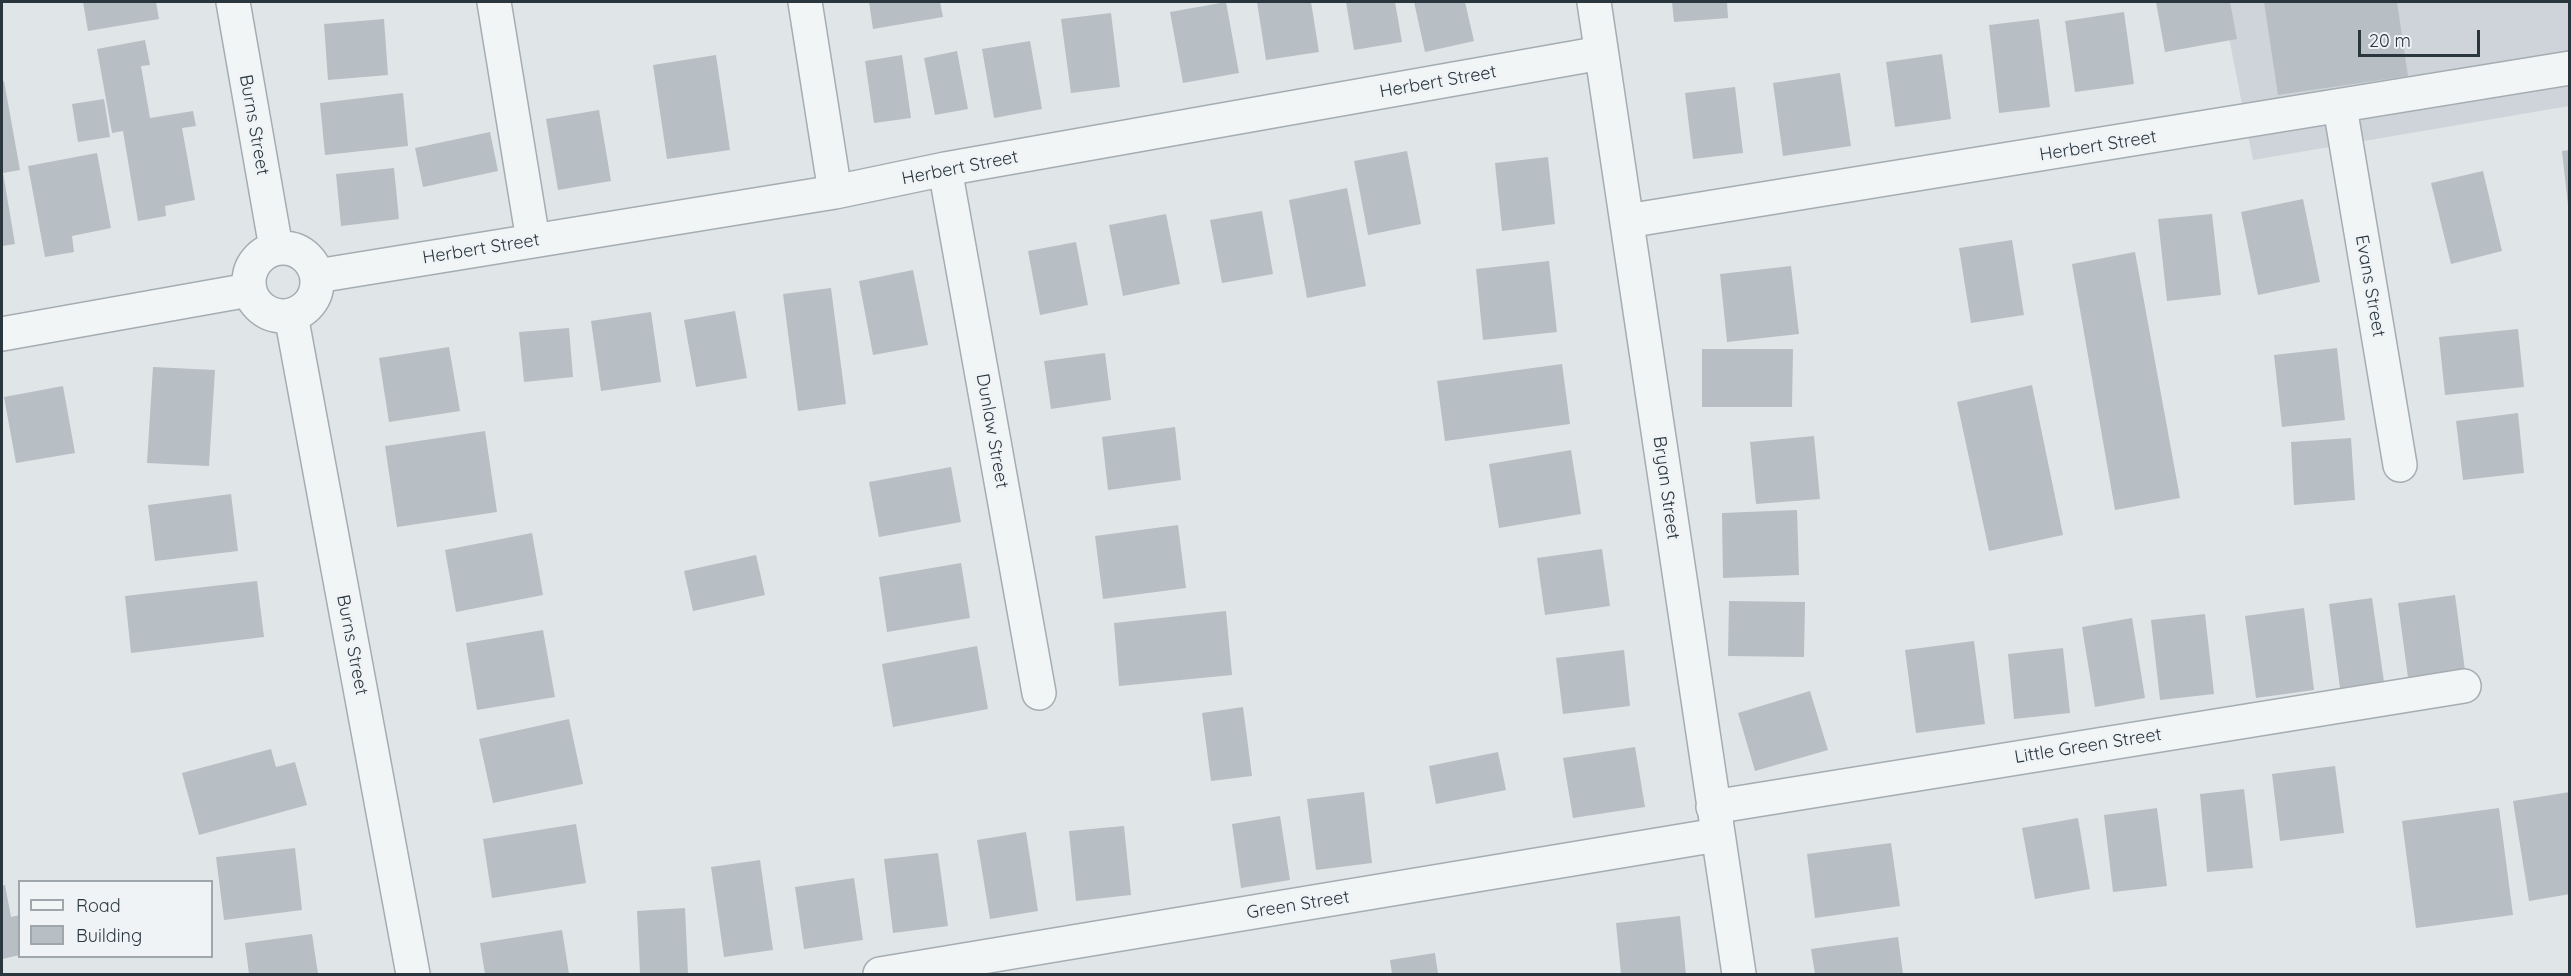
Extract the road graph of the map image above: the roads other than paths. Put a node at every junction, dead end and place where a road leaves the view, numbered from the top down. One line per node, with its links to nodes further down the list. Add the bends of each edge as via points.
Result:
1 (233, 2): 12 (street, Burns Street)
2 (494, 2): 11 (street)
3 (805, 2): 9 (street)
4 (1594, 2): 5 (street, Bryan Street)
5 (1601, 53): 8 (street, Herbert Street); 10 (street, Bryan Street)
6 (2570, 68): 7 (street, Herbert Street)
7 (2340, 107): 10 (street, Herbert Street); 17 (street, Evans Street)
8 (945, 169): 9 (street, Herbert Street); 19 (street, Dunlaw Street)
9 (835, 192): 11 (street, Herbert Street)
10 (1627, 221): 20 (street, Bryan Street)
11 (533, 240): 13 (street, Herbert Street)
12 (276, 248): 13 (street, via 298,250 314,265); 14 (street, via 258,259 252,268)
13 (317, 276): 15 (street, via 314,296 308,305)
14 (249, 290): 15 (street, via 261,308 280,316); 16 (street)
15 (291, 315): 21 (street, Burns Street)
16 (2, 334)
17 (2400, 465)
18 (2464, 686): 20 (street, Little Green Street)
19 (1039, 693)
20 (1715, 821): 22 (street, Green Street); 23 (street, Bryan Street)
21 (413, 975)
22 (880, 975)
23 (1739, 975)

